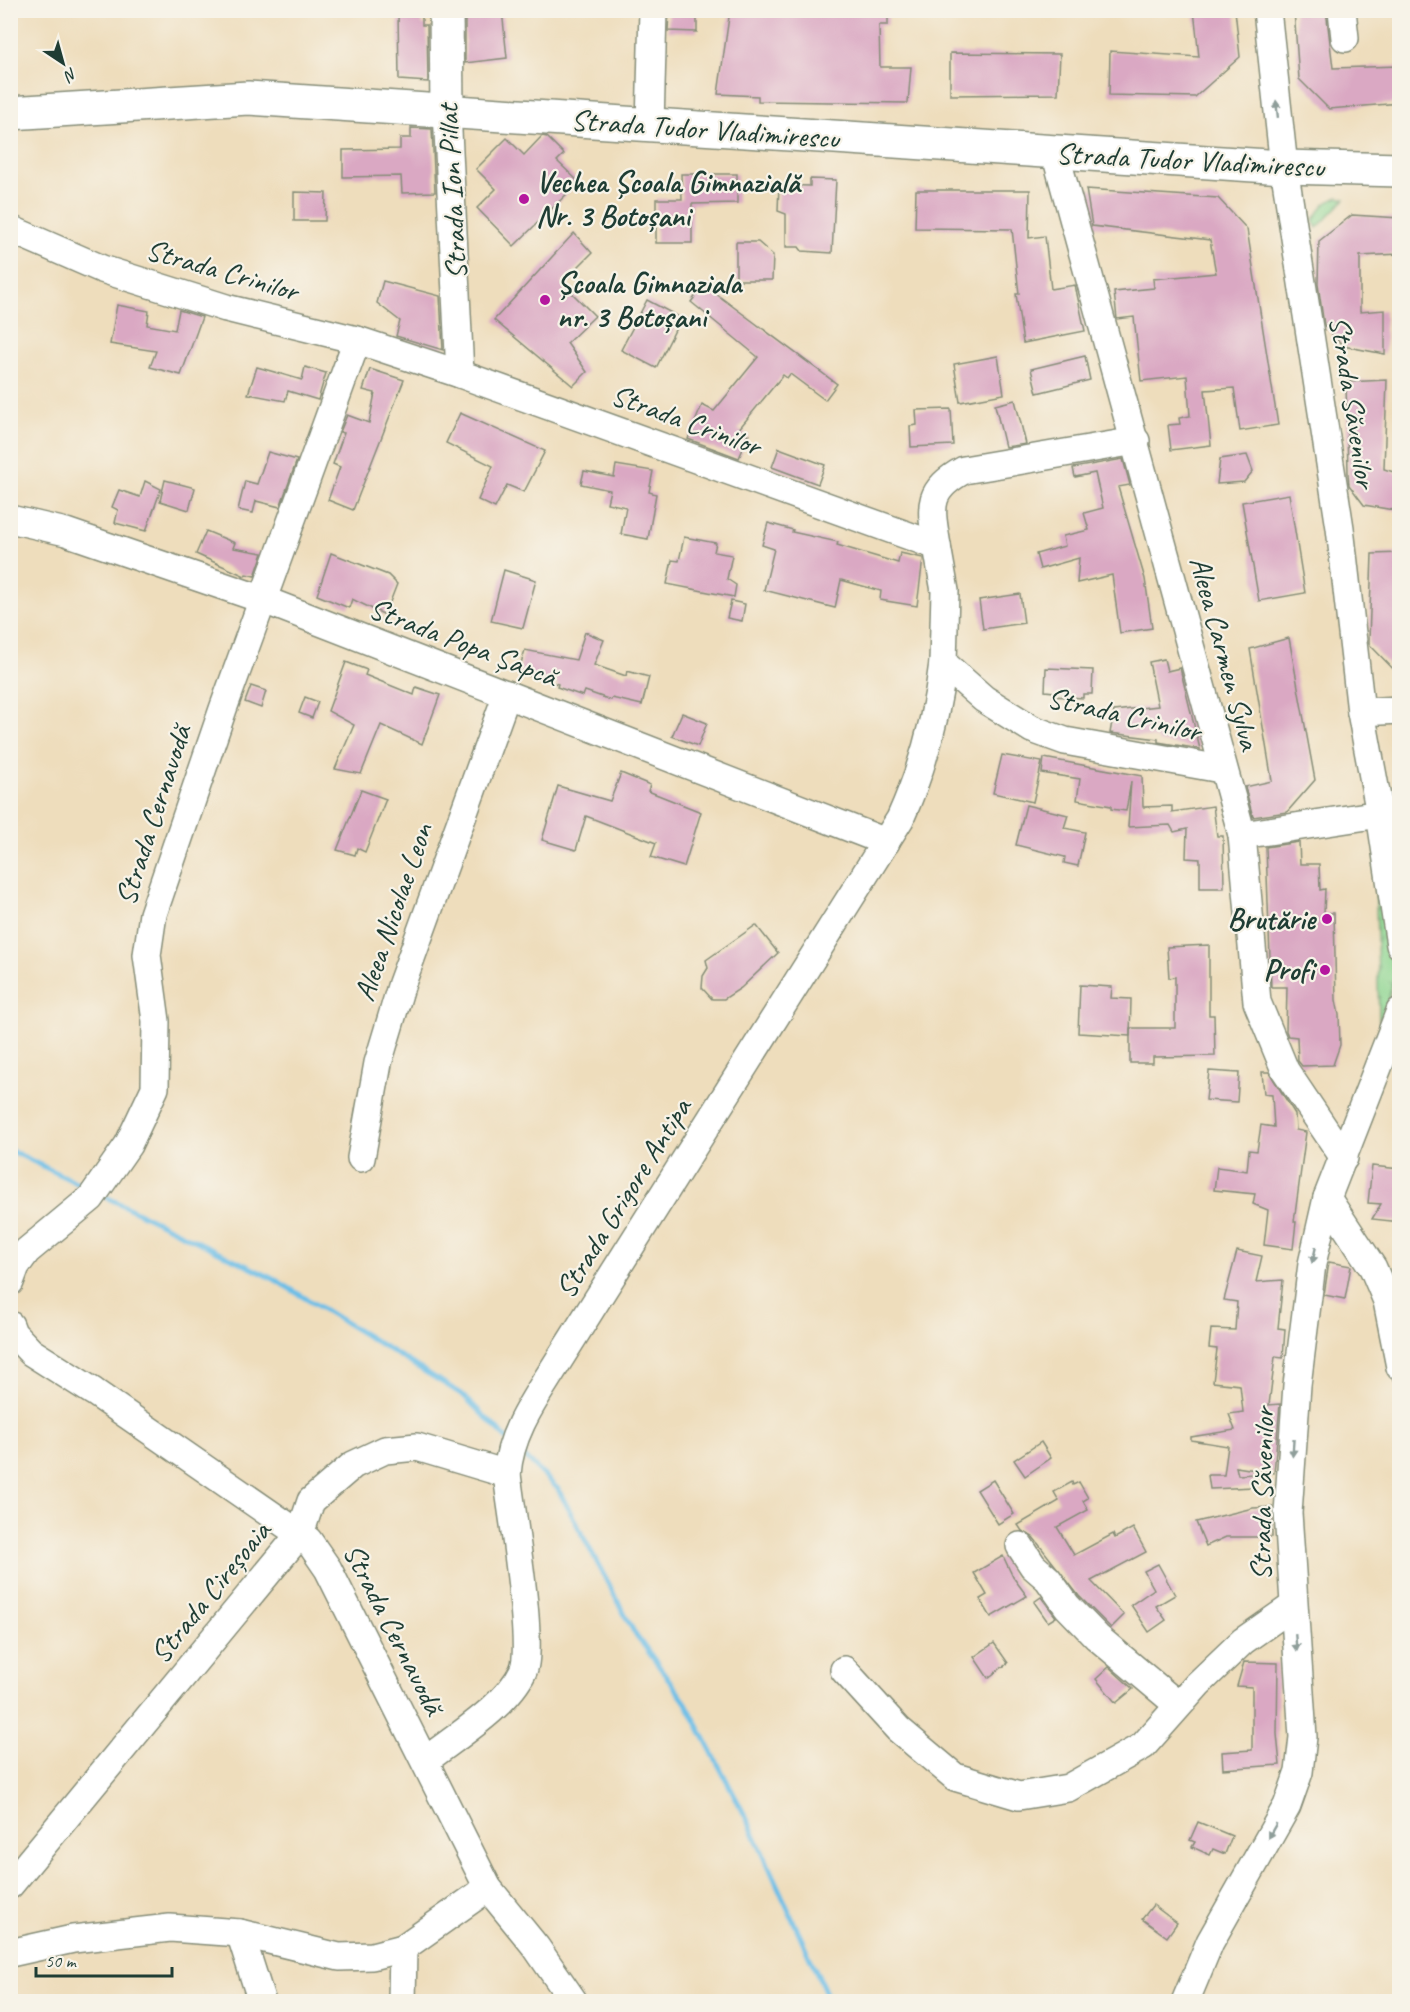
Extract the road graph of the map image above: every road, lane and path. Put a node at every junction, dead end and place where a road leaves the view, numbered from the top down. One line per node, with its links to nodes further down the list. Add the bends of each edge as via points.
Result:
1 (446, 10): 6 (main road, Strada Ion Pillat)
2 (653, 10): 8 (street)
3 (1267, 10): 10 (street, Strada Săvenilor, one-way to 3)
4 (1342, 10): 5 (street)
5 (1345, 38)
6 (447, 111): 7 (main road, Strada Tudor Vladimirescu, via 248,98); 8 (main road, Strada Tudor Vladimirescu); 14 (street, Strada Ion Pillat)
7 (10, 113)
8 (650, 125): 9 (main road, Strada Tudor Vladimirescu)
9 (1055, 152): 10 (main road, Strada Tudor Vladimirescu); 15 (street, Aleea Carmen Sylva)
10 (1284, 167): 11 (main road, Strada Tudor Vladimirescu); 22 (street, Strada Săvenilor, via 1340,528)
11 (1400, 170)
12 (10, 229): 13 (street, Strada Crinilor, via 102,270 226,308)
13 (357, 340): 14 (street, Strada Crinilor); 18 (street, Strada Cernavodă)
14 (460, 374): 17 (street, Strada Crinilor)
15 (1136, 441): 17 (street, via 964,470 946,479 931,506); 23 (street, Aleea Carmen Sylva)
16 (10, 519): 18 (street, Strada Popa Șapcă, via 66,532)
17 (937, 546): 19 (street, via 945,591)
18 (264, 600): 20 (street, Strada Popa Șapcă); 33 (street, Strada Cernavodă, via 153,914 147,955 156,1021 155,1088 128,1145 91,1198 27,1251)
19 (943, 663): 23 (street, Strada Crinilor, via 984,699 1032,729 1065,741); 26 (street, Strada Grigore Antipa, via 917,780)
20 (507, 694): 26 (street, Strada Popa Șapcă); 29 (street, Aleea Nicolae Leon, via 402,983 378,1063)
21 (1400, 710): 22 (street)
22 (1361, 712): 24 (street, Strada Săvenilor)
23 (1221, 769): 25 (street, Aleea Carmen Sylva)
24 (1380, 814): 25 (street); 27 (street, Strada Săvenilor)
25 (1242, 835): 30 (street, Aleea Carmen Sylva, via 1257,1002 1285,1070)
26 (886, 842): 37 (street, Strada Grigore Antipa, via 559,1360)
27 (1400, 945)
28 (1400, 1011): 30 (street, Strada Săvenilor)
29 (361, 1158)
30 (1344, 1158): 31 (street, Strada Săvenilor)
31 (1327, 1198): 32 (street); 40 (street, Strada Săvenilor, one-way to 40, via 1312,1264 1297,1385 1288,1513)
32 (1373, 1268): 34 (street); 36 (street, via 1387,1301)
33 (10, 1282)
34 (1400, 1288)
35 (10, 1325): 38 (street, Strada Cernavodă, via 31,1352)
36 (1400, 1367)
37 (511, 1452): 38 (street, Strada Cireșoaia, via 417,1447 385,1450 353,1465 311,1501); 43 (street, via 527,1635 524,1670 509,1693)
38 (300, 1534): 43 (street, Strada Cernavodă, via 328,1569); 44 (street, Strada Cireșoaia)
39 (1020, 1546): 42 (street, via 1097,1638)
40 (1293, 1606): 42 (street, via 1243,1641); 52 (street, Strada Săvenilor, one-way to 52, via 1303,1737 1299,1772 1287,1806 1210,1942)
41 (844, 1670): 42 (street, via 898,1729 954,1777 1019,1796 1068,1788 1107,1767 1143,1746)
42 (1178, 1705)
43 (425, 1761): 45 (street, Strada Cernavodă)
44 (16, 1868)
45 (488, 1888): 47 (street); 51 (street, Strada Cernavodă)
46 (240, 1933): 47 (street, via 339,1957 372,1956); 48 (street, via 170,1928 115,1932); 49 (street)
47 (403, 1948): 50 (street)
48 (10, 1953)
49 (262, 2001)
50 (402, 2001)
51 (574, 2001)
52 (1185, 2001)

